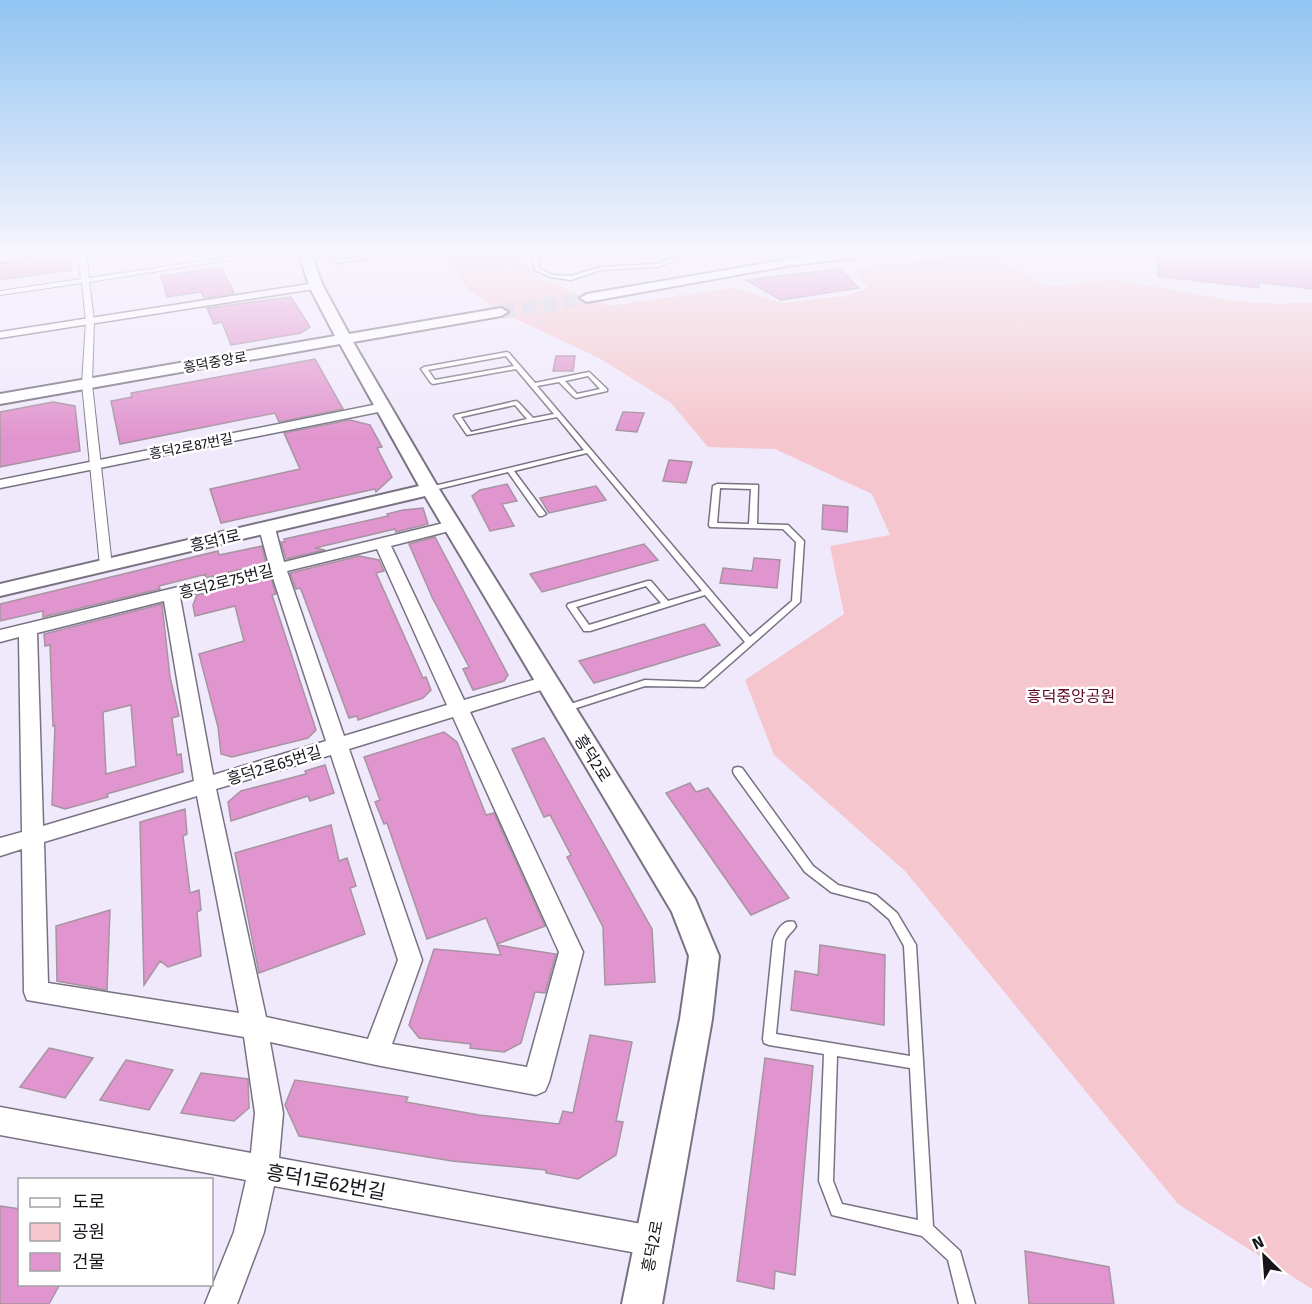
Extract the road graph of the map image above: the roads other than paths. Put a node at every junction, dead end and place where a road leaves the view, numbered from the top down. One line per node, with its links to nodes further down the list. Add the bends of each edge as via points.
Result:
1 (89, 315): 5 (street)
2 (130, 315): 5 (street)
3 (331, 315): 7 (street, 흥덕2로)
4 (484, 315): 7 (street, 흥덕중앙로)
5 (90, 321): 6 (street); 10 (street)
6 (0, 335)
7 (344, 339): 10 (street, 흥덕중앙로); 13 (street, 흥덕2로)
8 (517, 367): 8 (lane, via 433,382 424,369 507,354); 11 (lane)
9 (561, 380): 9 (lane, via 589,374 605,390 576,396); 11 (lane)
10 (87, 384): 12 (street, 흥덕중앙로); 17 (street)
11 (533, 385): 14 (lane)
12 (0, 399)
13 (383, 407): 17 (street, 흥덕2로87번길); 20 (street, 흥덕2로)
14 (557, 415): 15 (lane); 16 (lane)
15 (531, 420): 15 (lane, via 469,434 457,416 516,403)
16 (588, 452): 18 (lane); 29 (lane)
17 (95, 465): 19 (street, 흥덕2로87번길); 26 (street)
18 (510, 470): 20 (lane); 21 (lane)
19 (0, 484)
20 (430, 489): 22 (street, 흥덕2로); 24 (street, 흥덕1로)
21 (542, 514)
22 (452, 526): 25 (street, 흥덕2로75번길); 35 (street, 흥덕2로)
23 (753, 526): 23 (lane, via 713,525 717,486 755,487); 34 (lane, via 786,527 800,540 796,602)
24 (267, 528): 26 (street, 흥덕1로); 27 (street)
25 (382, 543): 27 (street, 흥덕2로75번길); 36 (street)
26 (106, 566): 28 (street, 흥덕1로)
27 (278, 568): 30 (street, 흥덕2로75번길); 38 (street)
28 (0, 590)
29 (707, 592): 31 (lane); 34 (lane)
30 (171, 594): 32 (street, 흥덕2로75번길); 40 (street)
31 (667, 605): 31 (lane, via 587,629 571,606 648,583)
32 (28, 629): 33 (street, 흥덕2로75번길); 41 (street)
33 (0, 636)
34 (750, 644): 37 (lane, via 700,685 645,683)
35 (547, 682): 36 (street, 흥덕2로65번길); 37 (street, 흥덕2로)
36 (458, 709): 38 (street, 흥덕2로65번길); 46 (street, via 572,952 536,1082)
37 (564, 709): 51 (street, 흥덕2로, via 685,908 704,956 696,1019)
38 (339, 745): 40 (street, 흥덕2로65번길); 46 (street, via 410,960)
39 (738, 771): 47 (lane, via 809,869 835,889 872,898 893,916 910,945)
40 (205, 785): 41 (street, 흥덕2로65번길); 44 (street)
41 (32, 838): 42 (street, 흥덕2로65번길); 44 (street, via 36,992)
42 (0, 847)
43 (790, 926): 45 (lane, via 779,941 769,1039)
44 (255, 1027): 46 (street); 49 (street, via 269,1113)
45 (831, 1051): 47 (lane); 50 (lane, via 826,1181 837,1210)
46 (376, 1053)
47 (916, 1063): 50 (lane)
48 (0, 1121): 49 (street, 흥덕1로62번길)
49 (264, 1171): 51 (street, 흥덕1로62번길); 52 (street, via 249,1232)
50 (926, 1229): 54 (lane, via 955,1256)
51 (653, 1241): 53 (street, 흥덕2로)
52 (221, 1304)
53 (643, 1304)
54 (967, 1304)

